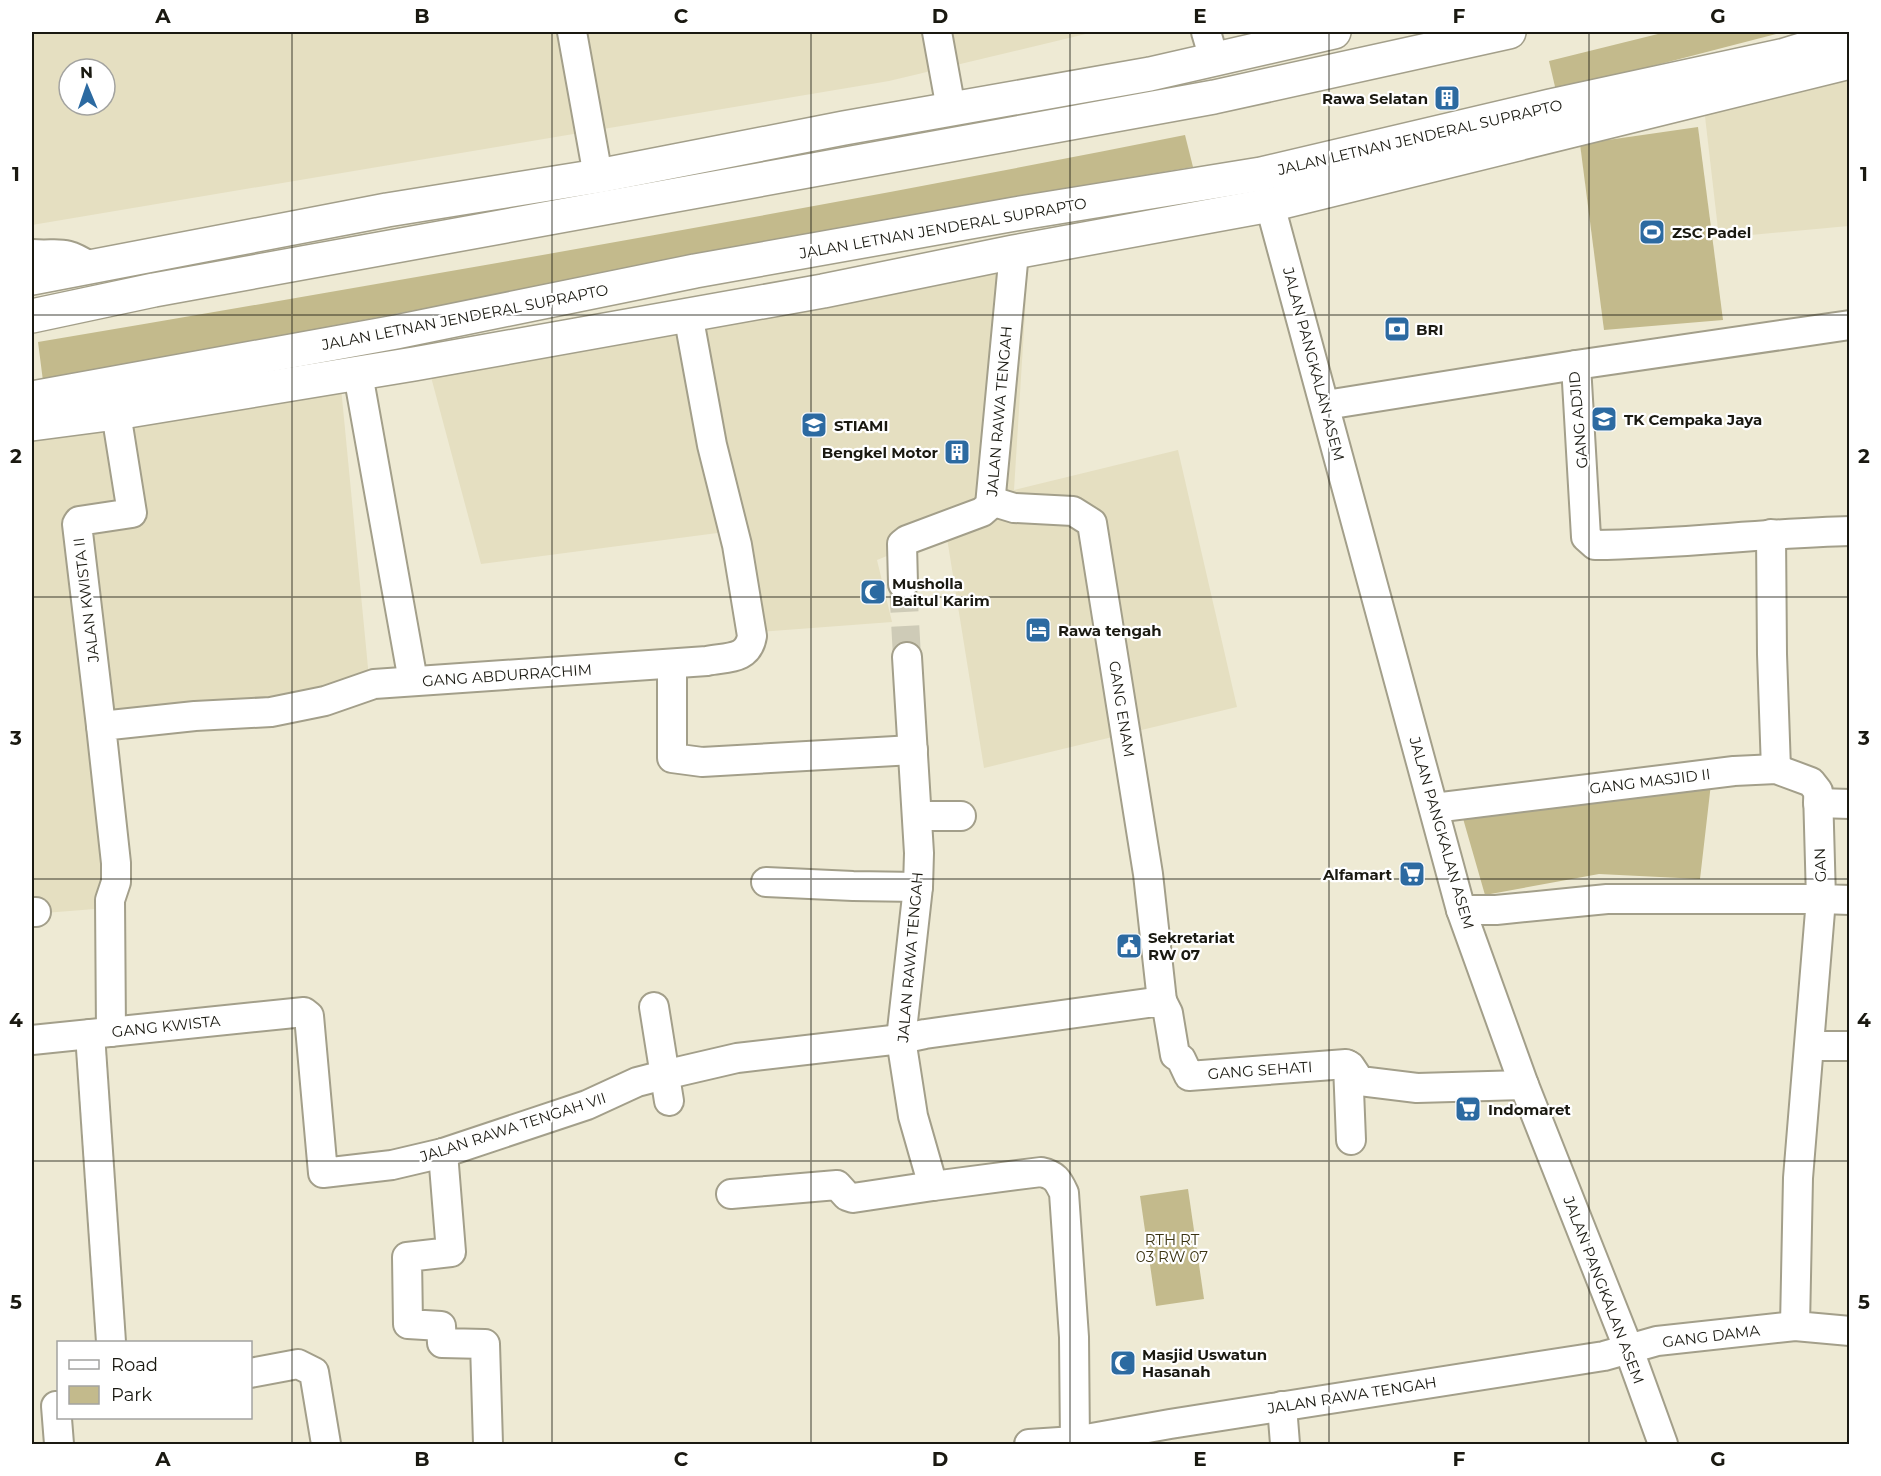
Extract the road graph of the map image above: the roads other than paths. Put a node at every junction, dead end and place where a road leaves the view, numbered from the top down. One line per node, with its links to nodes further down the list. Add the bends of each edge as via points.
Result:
1 (572, 32): 11 (street)
2 (937, 32): 9 (street)
3 (1334, 32): 7 (main road)
4 (1509, 32): 6 (main road)
5 (1850, 35): 10 (main road, JALAN LETNAN JENDERAL SUPRAPTO)
6 (1443, 40): 18 (main road, via 1214,97 154,290)
7 (1210, 45): 9 (main road, via 1150,74)
8 (1850, 62): 10 (main road, JALAN LETNAN JENDERAL SUPRAPTO)
9 (951, 109): 11 (main road)
10 (1555, 119): 12 (main road, JALAN LETNAN JENDERAL SUPRAPTO); 22 (main road, JALAN LETNAN JENDERAL SUPRAPTO, via 695,271 396,332)
11 (598, 176): 15 (main road, via 387,210)
12 (1270, 205): 13 (main road, JALAN LETNAN JENDERAL SUPRAPTO); 23 (street, JALAN PANGKALAN ASEM)
13 (1014, 252): 17 (main road, JALAN LETNAN JENDERAL SUPRAPTO); 26 (street, JALAN RAWA TENGAH)
14 (32, 254): 15 (street, via 65,254)
15 (89, 266): 16 (main road)
16 (32, 278)
17 (688, 314): 21 (main road, JALAN LETNAN JENDERAL SUPRAPTO); 31 (street, GANG ABDURRACHIM, via 712,445 737,545 752,636 747,651 741,654)
18 (32, 316)
19 (1850, 325): 20 (street)
20 (1576, 365): 23 (street, GANG ADJID); 28 (street, GANG ADJID, via 1586,537 1591,542 1686,543)
21 (358, 374): 24 (main road, JALAN LETNAN JENDERAL SUPRAPTO); 32 (street)
22 (32, 398)
23 (1326, 405): 38 (street, JALAN PANGKALAN ASEM)
24 (116, 413): 25 (main road, JALAN LETNAN JENDERAL SUPRAPTO); 33 (street, JALAN KWISTA II, via 132,513 77,524)
25 (32, 424)
26 (991, 501): 29 (street, JALAN RAWA TENGAH, via 982,512 902,544); 46 (street, GANG ENAM, via 1014,508 1073,511 1092,523 1148,874)
27 (1850, 531): 28 (street, GANG ADJID)
28 (1771, 534): 35 (street)
29 (903, 584)
30 (907, 657): 34 (street, JALAN RAWA TENGAH)
31 (672, 663): 32 (street, GANG ABDURRACHIM); 34 (street, via 672,758 702,762)
32 (413, 681): 33 (street, GANG ABDURRACHIM, via 374,684 325,701 270,712)
33 (101, 726): 49 (street, via 116,882 110,900)
34 (913, 750): 39 (street, JALAN RAWA TENGAH)
35 (1776, 769): 36 (street, GANG MASJID II, via 1811,782 1818,791); 38 (street, GANG MASJID II)
36 (1818, 803): 37 (street); 43 (street, GAN)
37 (1850, 804)
38 (1434, 808): 45 (street, JALAN PANGKALAN ASEM)
39 (917, 816): 40 (street); 42 (street, JALAN RAWA TENGAH)
40 (961, 816)
41 (766, 882): 42 (street)
42 (918, 887): 51 (street, JALAN RAWA TENGAH)
43 (1821, 899): 44 (street, GAN); 45 (street, via 1607,899); 52 (street)
44 (1850, 900)
45 (1461, 910): 55 (street, JALAN PANGKALAN ASEM)
46 (1162, 1001): 51 (street); 54 (street, GANG SEHATI, via 1168,1013 1175,1055 1189,1076)
47 (654, 1007): 56 (street)
48 (300, 1012): 49 (street, GANG KWISTA); 58 (street, JALAN RAWA TENGAH VII, via 309,1016 322,1172 392,1165)
49 (100, 1033): 50 (street, GANG KWISTA); 63 (street)
50 (32, 1040)
51 (901, 1040): 56 (street, JALAN RAWA TENGAH VII, via 737,1058); 59 (street, JALAN RAWA TENGAH, via 913,1116)
52 (1810, 1046): 53 (street); 61 (street, via 1798,1179)
53 (1850, 1046)
54 (1348, 1065): 55 (street, via 1360,1081 1417,1088); 57 (street)
55 (1524, 1085): 64 (street, JALAN PANGKALAN ASEM)
56 (667, 1088): 58 (street, JALAN RAWA TENGAH VII, via 637,1082 587,1105)
57 (1351, 1140)
58 (443, 1153): 71 (street, via 451,1252 407,1257 408,1324 441,1326 442,1343 485,1344)
59 (933, 1186): 60 (street, via 853,1198 837,1185); 68 (street, via 1041,1172 1053,1174 1058,1180 1064,1193 1072,1315)
60 (731, 1194)
61 (1794, 1326): 62 (street, GANG DAMA); 64 (street, GANG DAMA, via 1658,1341)
62 (1850, 1331)
63 (111, 1341)
64 (1629, 1350): 66 (street, JALAN RAWA TENGAH); 74 (street, JALAN PANGKALAN ASEM)
65 (252, 1373): 70 (street, via 298,1364 314,1372)
66 (1282, 1406): 68 (street, JALAN RAWA TENGAH); 73 (street)
67 (49, 1407): 69 (street)
68 (1075, 1443): 72 (street, JALAN RAWA TENGAH)
69 (58, 1444)
70 (326, 1444)
71 (488, 1444)
72 (1029, 1444)
73 (1285, 1444)
74 (1663, 1444)

